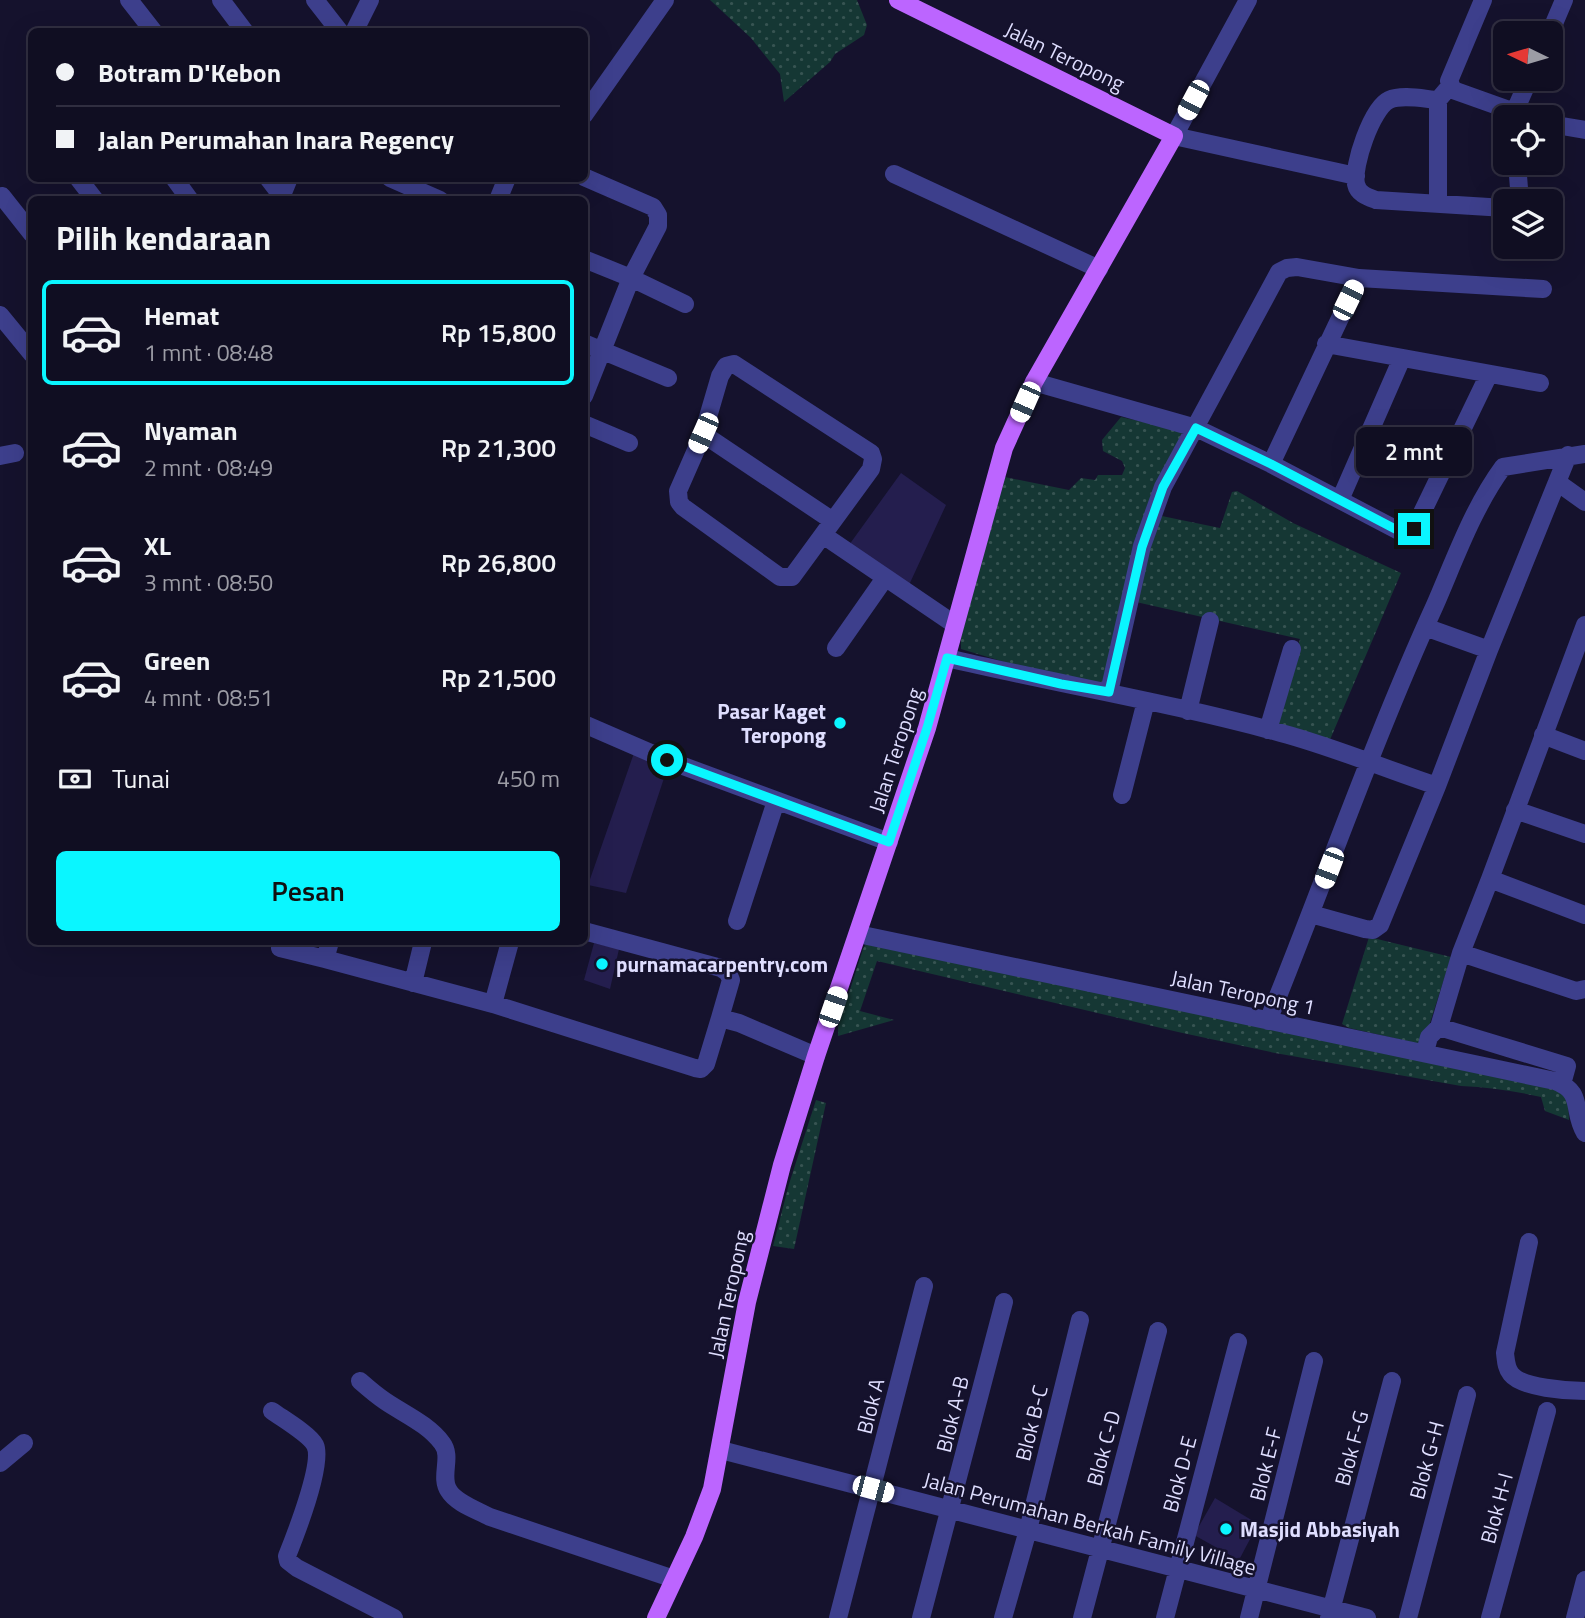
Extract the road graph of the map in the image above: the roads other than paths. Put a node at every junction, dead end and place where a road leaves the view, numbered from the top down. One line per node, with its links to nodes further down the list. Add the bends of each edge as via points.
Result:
1 (129, 0): 11 (street)
2 (221, 0): 12 (street)
3 (315, 0): 13 (street)
4 (370, 0): 14 (street)
5 (665, 0): 18 (street)
6 (898, 0): 20 (main road, Jalan Teropong)
7 (1248, 0): 20 (street)
8 (1483, 0): 15 (street)
9 (1564, 0): 10 (street)
10 (1555, 21)
11 (151, 28)
12 (242, 28)
13 (337, 28)
14 (357, 28)
15 (1450, 86): 16 (street); 17 (street)
16 (1438, 100): 23 (street, via 1397,98 1382,106 1366,134); 30 (street)
17 (1493, 106)
18 (588, 109)
19 (1563, 126): 21 (street)
20 (1177, 130): 23 (street); 34 (main road, Jalan Teropong)
21 (1585, 130)
22 (894, 174): 34 (street)
23 (1356, 176): 30 (street, via 1359,190 1376,200)
24 (588, 179): 35 (street, via 653,207 658,215 658,226)
25 (81, 182): 28 (street)
26 (399, 182): 29 (street)
27 (2, 196): 32 (street)
28 (92, 196)
29 (431, 196)
30 (1438, 203): 31 (street)
31 (1493, 207)
32 (28, 229)
33 (588, 261): 35 (street)
34 (1099, 269): 47 (main road, Jalan Teropong)
35 (631, 278): 38 (street); 43 (street)
36 (1359, 278): 37 (street); 40 (street); 51 (street, via 1297,267 1279,272)
37 (1543, 289)
38 (685, 304)
39 (0, 315): 42 (street)
40 (1326, 344): 44 (street); 55 (street)
41 (588, 345): 43 (street)
42 (28, 349)
43 (602, 351): 46 (street); 49 (street)
44 (1402, 358): 45 (street); 57 (street)
45 (1489, 374): 48 (street); 57 (street, via 1414,529 1399,531)
46 (668, 378)
47 (1034, 382): 51 (street); 62 (main road, Jalan Teropong, via 1004,448)
48 (1541, 383)
49 (588, 386)
50 (588, 426): 53 (street)
51 (1196, 428): 55 (street); 69 (street, via 1163,487 1142,547)
52 (703, 433): 59 (street); 59 (street, via 678,491 683,507 780,577 792,577); 59 (street, via 720,376 726,366 734,364 871,453 871,469)
53 (629, 443)
54 (1577, 454): 56 (street); 64 (street, via 1503,467 1478,509)
55 (1271, 464): 57 (street)
56 (1557, 482): 58 (street); 67 (street)
57 (1340, 500)
58 (1585, 502)
59 (828, 528): 60 (street)
60 (885, 578): 62 (street); 65 (street)
61 (1210, 621): 71 (street)
62 (954, 624): 68 (main road, Jalan Teropong)
63 (1585, 625): 74 (street)
64 (1425, 627): 67 (street); 76 (street)
65 (836, 648)
66 (1292, 649): 73 (street)
67 (1489, 650): 77 (street)
68 (947, 658): 69 (street); 82 (main road, Jalan Teropong)
69 (1109, 692): 70 (street)
70 (1146, 701): 71 (street); 78 (street)
71 (1188, 711): 73 (street)
72 (588, 726): 79 (street)
73 (1268, 730): 76 (street)
74 (1543, 736): 75 (street); 80 (street)
75 (1585, 751)
76 (1369, 761): 77 (street); 84 (street)
77 (1437, 786): 84 (street, via 1380,925 1365,929)
78 (1122, 795)
79 (776, 801): 82 (street); 86 (street)
80 (1516, 810): 81 (street); 83 (street)
81 (1585, 834)
82 (889, 842): 88 (main road, Jalan Teropong)
83 (1490, 879): 85 (street); 93 (street)
84 (1311, 914): 98 (street)
85 (1585, 915)
86 (737, 920)
87 (588, 932): 97 (street, via 721,968 731,980)
88 (858, 934): 98 (street, Jalan Teropong 1); 101 (main road, Jalan Teropong)
89 (422, 945): 94 (street)
90 (509, 945): 96 (street)
91 (280, 948): 92 (street)
92 (327, 950): 94 (street)
93 (1461, 953): 95 (street, via 1576,991); 99 (street)
94 (413, 983): 96 (street)
95 (1585, 989)
96 (493, 1004): 97 (street, via 701,1069)
97 (720, 1018): 101 (street)
98 (1268, 1021): 100 (street, Jalan Teropong 1)
99 (1439, 1027): 100 (street, via 1429,1037); 102 (street, via 1567,1066)
100 (1425, 1052): 102 (street, Jalan Teropong 1)
101 (816, 1056): 118 (main road, Jalan Teropong, via 750,1289)
102 (1562, 1084): 103 (street, via 1577,1098)
103 (1585, 1133)
104 (1529, 1242): 113 (street, via 1506,1365 1518,1381 1567,1392)
105 (924, 1286): 120 (street, Blok A)
106 (1004, 1302): 121 (street, Blok A-B)
107 (1080, 1321): 122 (street, Blok B-C)
108 (1158, 1331): 123 (street, Blok C-D)
109 (1238, 1342): 124 (street, Blok D-E)
110 (1314, 1361): 127 (street, Blok E-F)
111 (360, 1381): 125 (street, via 442,1443 445,1482 465,1504 490,1517)
112 (1392, 1381): 128 (street, Blok F-G)
113 (1585, 1391)
114 (1467, 1395): 138 (street, Blok G-H)
115 (272, 1411): 129 (street, via 308,1438 317,1454 288,1561)
116 (1547, 1411): 139 (street, Blok H-I)
117 (24, 1443): 119 (street)
118 (721, 1450): 120 (street, Jalan Perumahan Berkah Family Village); 125 (main road, Jalan Teropong, via 712,1489)
119 (0, 1463)
120 (873, 1489): 121 (street, Jalan Perumahan Berkah Family Village); 131 (street, Blok A)
121 (951, 1510): 122 (street, Jalan Perumahan Berkah Family Village); 132 (street, Blok A-B)
122 (1028, 1530): 123 (street, Jalan Perumahan Berkah Family Village); 133 (street, Blok B-C)
123 (1101, 1549): 124 (street, Jalan Perumahan Berkah Family Village); 134 (street, Blok C-D)
124 (1178, 1569): 127 (street, Jalan Perumahan Berkah Family Village); 135 (street, Blok D-E)
125 (674, 1579): 130 (main road, Jalan Teropong)
126 (1585, 1580): 140 (street)
127 (1257, 1589): 128 (street, Jalan Perumahan Berkah Family Village); 136 (street, Blok E-F)
128 (1330, 1613): 137 (street, Jalan Perumahan Berkah Family Village)
129 (394, 1618)
130 (656, 1618)
131 (838, 1618)
132 (920, 1618)
133 (1003, 1618)
134 (1082, 1618)
135 (1164, 1618)
136 (1249, 1618)
137 (1367, 1618)
138 (1408, 1618)
139 (1490, 1618)
140 (1575, 1618)

